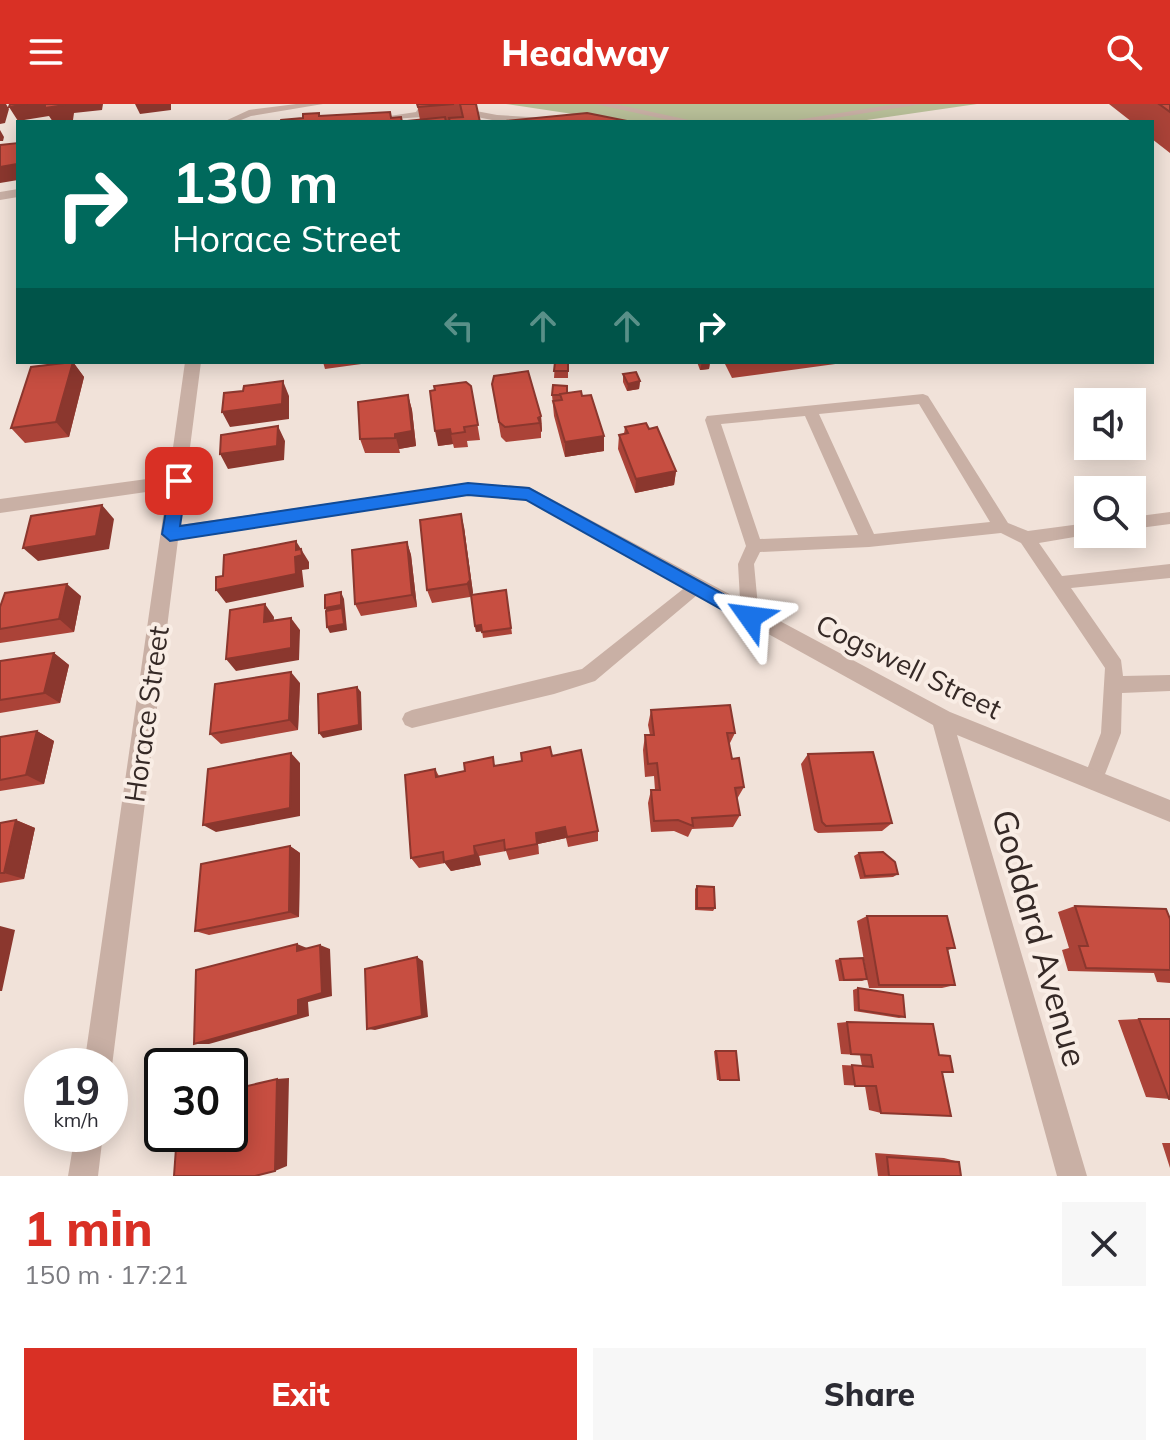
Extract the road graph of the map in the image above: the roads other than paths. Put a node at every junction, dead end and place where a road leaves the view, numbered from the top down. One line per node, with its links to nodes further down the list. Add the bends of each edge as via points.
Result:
1 (318, 104): 5 (lane)
2 (600, 104): 8 (lane)
3 (917, 104): 9 (lane)
4 (433, 109): 6 (lane); 7 (lane)
5 (233, 120)
6 (373, 120)
7 (530, 120)
8 (683, 120)
9 (803, 120)
10 (193, 364): 12 (street, Horace Street)
11 (809, 409): 16 (lane, via 923,399); 20 (lane); 21 (lane, via 712,420)
12 (179, 481): 13 (street); 18 (street, Horace Street)
13 (0, 506)
14 (1170, 518): 15 (lane)
15 (1146, 521)
16 (1002, 527): 19 (lane); 20 (lane)
17 (1074, 531): 19 (lane)
18 (170, 534): 24 (street, Cogswell Street, via 468,489 529,494); 32 (street, Horace Street)
19 (1027, 538): 23 (lane)
20 (869, 541): 21 (lane)
21 (754, 546): 25 (lane, via 746,564)
22 (1170, 571): 23 (lane)
23 (1057, 583): 27 (lane, via 1114,666)
24 (697, 585): 25 (street, Cogswell Street); 28 (lane, via 588,675)
25 (750, 617): 29 (street, Cogswell Street)
26 (1170, 683): 27 (lane)
27 (1113, 685): 30 (lane, via 1111,733)
28 (412, 719)
29 (942, 719): 30 (street, Cogswell Street); 35 (street, Goddard Avenue)
30 (1093, 780): 31 (street, Cogswell Street)
31 (1170, 811)
32 (100, 1048)
33 (86, 1152): 34 (street)
34 (83, 1176)
35 (1072, 1176)

